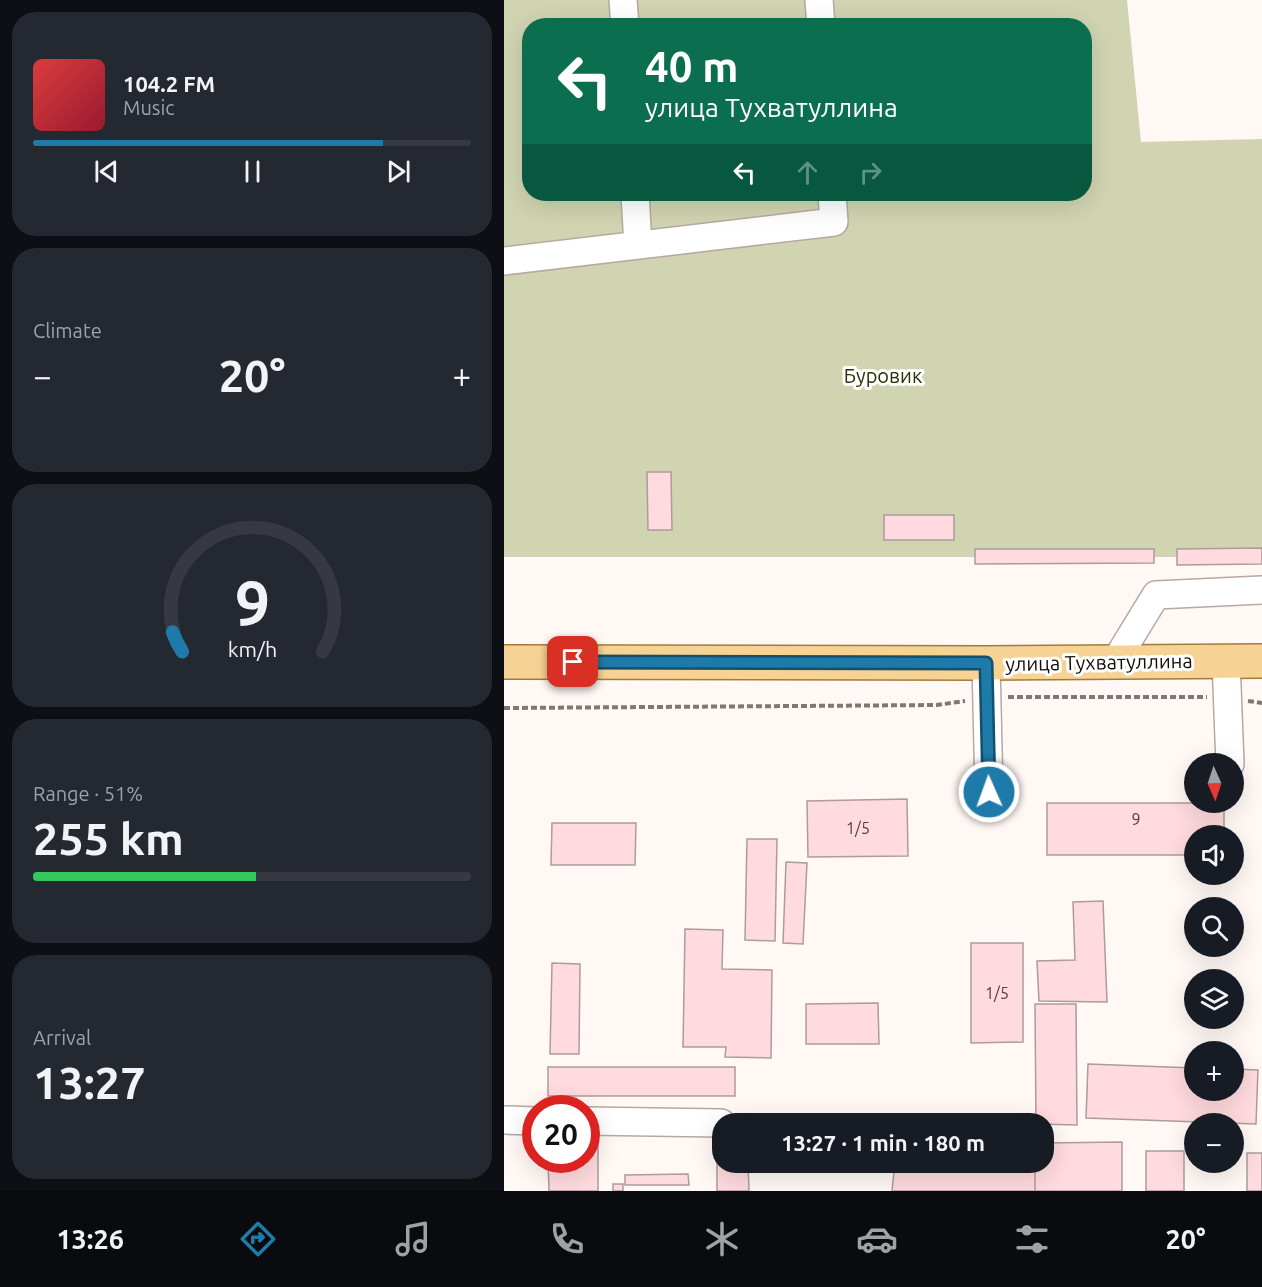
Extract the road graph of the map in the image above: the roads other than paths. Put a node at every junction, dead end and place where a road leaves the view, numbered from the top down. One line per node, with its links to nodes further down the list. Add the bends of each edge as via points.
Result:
1 (623, 0): 3 (lane)
2 (819, 0): 4 (lane)
3 (624, 18)
4 (820, 18)
5 (635, 201): 7 (lane)
6 (832, 201): 7 (lane, via 834,222)
7 (638, 245): 8 (lane)
8 (504, 261)
9 (1262, 590): 13 (lane, via 1156,595)
10 (1226, 661): 11 (main road, улица Тухватуллина); 13 (main road, улица Тухватуллина); 15 (lane)
11 (1262, 661)
12 (504, 662): 14 (main road, улица Тухватуллина)
13 (1115, 662): 14 (main road, улица Тухватуллина)
14 (986, 663): 16 (lane)
15 (1230, 753)
16 (989, 792)
17 (504, 1120): 18 (lane)
18 (522, 1121)
19 (600, 1121): 20 (lane)
20 (712, 1123)

